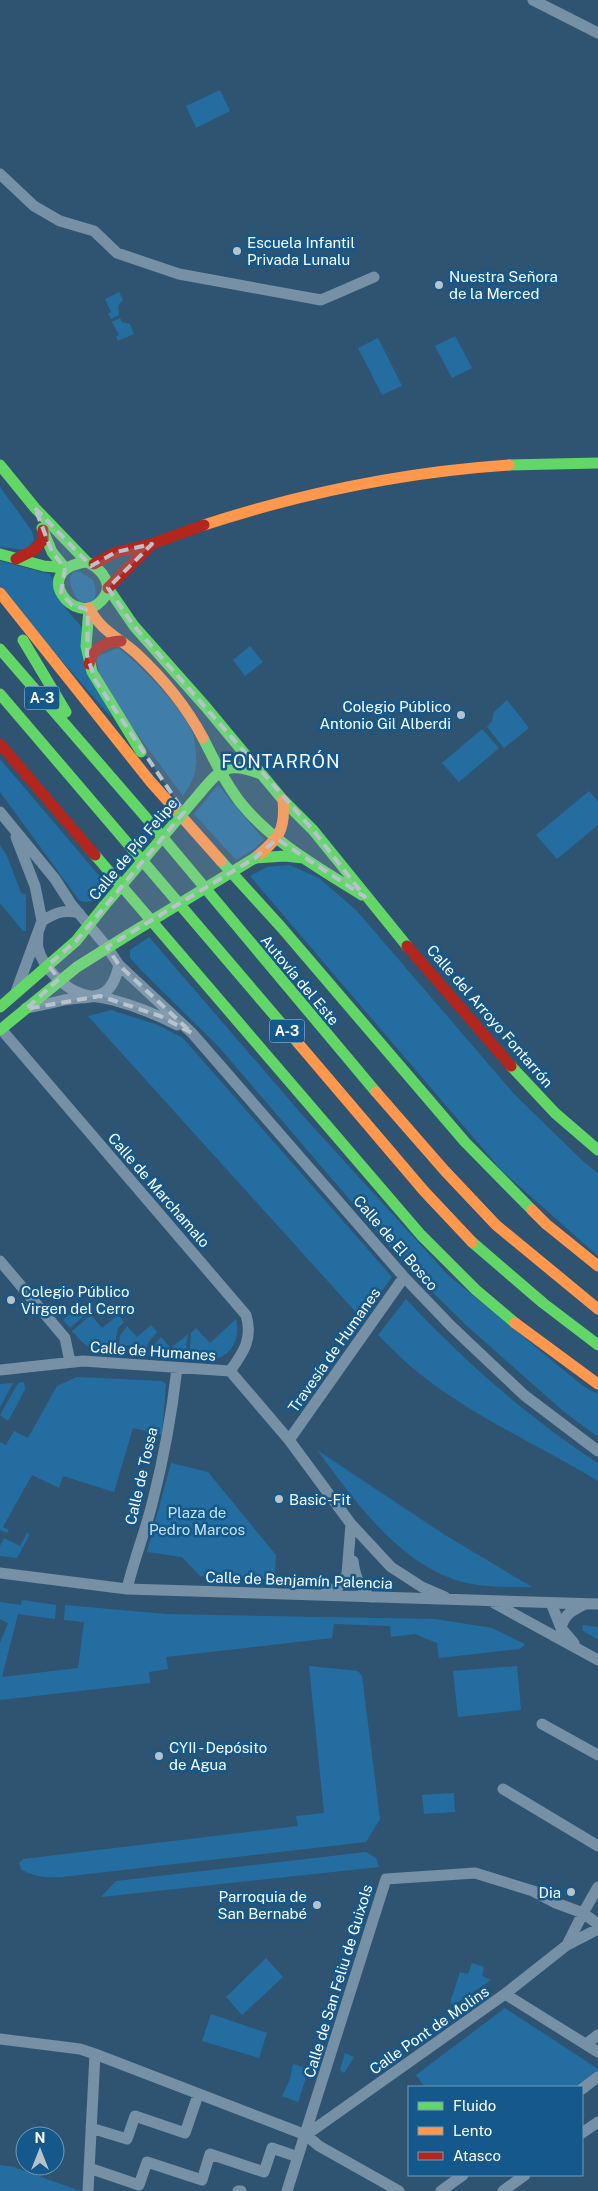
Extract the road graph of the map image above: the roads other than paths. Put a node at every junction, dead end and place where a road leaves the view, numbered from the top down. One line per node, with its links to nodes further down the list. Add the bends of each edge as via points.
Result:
1 (534, 0): 2 (street)
2 (598, 33)
3 (0, 174): 4 (street, via 34,206 60,221 94,231 117,253 179,274 321,300)
4 (374, 277)
5 (598, 463): 9 (main road, via 511,465 428,474 347,488 263,507)
6 (0, 465): 7 (main road)
7 (35, 508): 8 (main road); 12 (main road)
8 (43, 530): 11 (main road, via 43,540 34,550); 13 (main road, via 52,552)
9 (152, 544): 12 (main road, via 116,552); 14 (main road)
10 (0, 554): 11 (main road)
11 (16, 559): 13 (main road)
12 (91, 563): 13 (main road, via 71,564); 14 (main road, via 104,572)
13 (65, 568): 17 (main road, via 61,593 72,605)
14 (108, 588): 17 (main road, via 101,601); 26 (main road, Calle del Arroyo Fontarrón, via 134,626)
15 (0, 593): 32 (main road, via 150,781)
16 (0, 604): 24 (main road, via 36,661)
17 (89, 608): 18 (main road, Calle del Arroyo Fontarrón, via 97,623); 20 (main road, via 86,646)
18 (120, 641): 20 (main road, via 102,644 94,650); 23 (main road, Calle del Arroyo Fontarrón, via 155,671 180,701)
19 (0, 649): 24 (main road, Autovía del Este / A-3)
20 (89, 664): 32 (main road, via 95,680 157,776)
21 (0, 694): 55 (main road, A-3, via 424,1192 477,1247)
22 (0, 744): 60 (main road, via 421,1235 504,1316)
23 (206, 744): 25 (main road, Calle del Arroyo Fontarrón); 27 (main road, via 207,774)
24 (83, 747): 54 (main road, Autovía del Este / A-3, via 445,1171 496,1225)
25 (219, 770): 26 (main road, via 244,767); 27 (main road); 31 (main road, Calle del Arroyo Fontarrón, via 240,802)
26 (261, 774): 28 (main road, Calle del Arroyo Fontarrón)
27 (200, 793): 38 (main road, Calle de Pío Felipe, bridge)
28 (283, 800): 31 (main road, via 284,826); 35 (main road, Calle del Arroyo Fontarrón, via 313,830)
29 (0, 812): 30 (street)
30 (8, 822): 36 (street); 37 (street, via 35,886)
31 (277, 839): 33 (main road); 34 (main road, Calle del Arroyo Fontarrón)
32 (215, 852): 52 (main road, via 465,1142 546,1224)
33 (255, 858): 34 (main road, Calle del Arroyo Fontarrón); 40 (main road, bridge)
34 (303, 858): 35 (main road, Calle del Arroyo Fontarrón)
35 (365, 897): 50 (main road, Calle del Arroyo Fontarrón, via 510,1065 555,1113)
36 (79, 913): 37 (street, Calle de Pío Felipe, via 69,910); 38 (street, Calle de Pío Felipe)
37 (42, 921): 39 (street, Calle de Pío Felipe)
38 (90, 925): 40 (street, Calle de Pío Felipe); 41 (main road, Calle de Pío Felipe)
39 (38, 933): 41 (street, via 38,948); 44 (street, Calle de Pío Felipe)
40 (107, 947): 42 (street, Calle de Pío Felipe); 43 (main road)
41 (48, 965): 43 (street); 44 (main road, Calle de Pío Felipe)
42 (120, 965): 45 (street, via 116,980); 49 (street, Calle de El Bosco)
43 (59, 979): 45 (street, via 66,987); 47 (main road)
44 (15, 994): 46 (main road, Calle de Pío Felipe)
45 (100, 996): 47 (street); 49 (street, Calle de El Bosco, via 160,1016)
46 (0, 1007)
47 (26, 1008): 48 (main road)
48 (3, 1032): 59 (street, Calle de Marchamalo, via 246,1315 250,1337)
49 (192, 1033): 53 (street, Calle de El Bosco)
50 (598, 1150)
51 (0, 1261): 56 (street, via 65,1338)
52 (598, 1266)
53 (404, 1278): 61 (street, Travesía de Humanes); 62 (street, Calle de El Bosco, via 524,1395)
54 (598, 1309)
55 (598, 1345)
56 (70, 1362): 57 (street, Calle de Humanes); 58 (street, Calle de Humanes)
57 (177, 1368): 59 (street, Calle de Humanes); 65 (street, Calle de Tossa, via 164,1453)
58 (0, 1370)
59 (230, 1371): 61 (street, Calle de Humanes)
60 (598, 1384)
61 (289, 1440): 63 (street, Calle de Humanes)
62 (598, 1451)
63 (350, 1524): 66 (street, via 347,1574 339,1586); 67 (street, via 354,1574); 68 (street, Calle de Humanes, via 391,1567 422,1587)
64 (0, 1573): 65 (street, Calle de Benjamín Palencia)
65 (127, 1589): 66 (street, Calle de Benjamín Palencia)
66 (322, 1595): 67 (street, Calle de Benjamín Palencia)
67 (370, 1597): 68 (street, Calle de Benjamín Palencia)
68 (451, 1600): 69 (street, Calle de Benjamín Palencia)
69 (492, 1601): 70 (street, Calle de Benjamín Palencia); 74 (street)
70 (551, 1603): 71 (street, Calle de Benjamín Palencia); 73 (street)
71 (585, 1604): 72 (street, Calle de Benjamín Palencia); 73 (street, via 570,1611)
72 (598, 1604)
73 (561, 1628): 74 (street)
74 (578, 1648): 75 (street)
75 (598, 1660)
76 (542, 1724): 77 (street)
77 (598, 1755)
78 (503, 1789): 79 (street)
79 (598, 1846)
80 (598, 1887): 81 (street, Calle Pont de Molins)
81 (583, 1913): 82 (street, Calle de San Feliu de Guixols); 84 (street, Calle Pont de Molins); 97 (street, Calle de San Feliu de Guixols, via 556,1904 533,1891 475,1873 386,1879)
82 (598, 1924)
83 (598, 1930): 84 (street, Calle Pont de Molins)
84 (567, 1945): 85 (street, Calle Pont de Molins)
85 (505, 1994): 88 (street); 97 (street, Calle Pont de Molins)
86 (598, 2035): 88 (street)
87 (0, 2039): 90 (street, via 80,2049)
88 (586, 2044): 89 (street)
89 (598, 2052)
90 (95, 2054): 93 (street); 95 (street)
91 (598, 2077): 92 (street)
92 (583, 2087)
93 (198, 2094): 95 (street, via 185,2133 135,2116 127,2140); 97 (street)
94 (598, 2122): 96 (street)
95 (91, 2128): 99 (street)
96 (583, 2133)
97 (306, 2135): 98 (street, Calle de San Feliu de Guixols); 104 (street, via 319,2146)
98 (298, 2157): 99 (street, via 272,2148 264,2172 210,2154 202,2180 147,2162 140,2185); 103 (street, Calle de San Feliu de Guixols)
99 (89, 2168): 102 (street)
100 (462, 2176): 105 (street)
101 (524, 2176): 106 (street)
102 (88, 2191)
103 (287, 2191)
104 (398, 2191)
105 (440, 2191)
106 (503, 2191)

